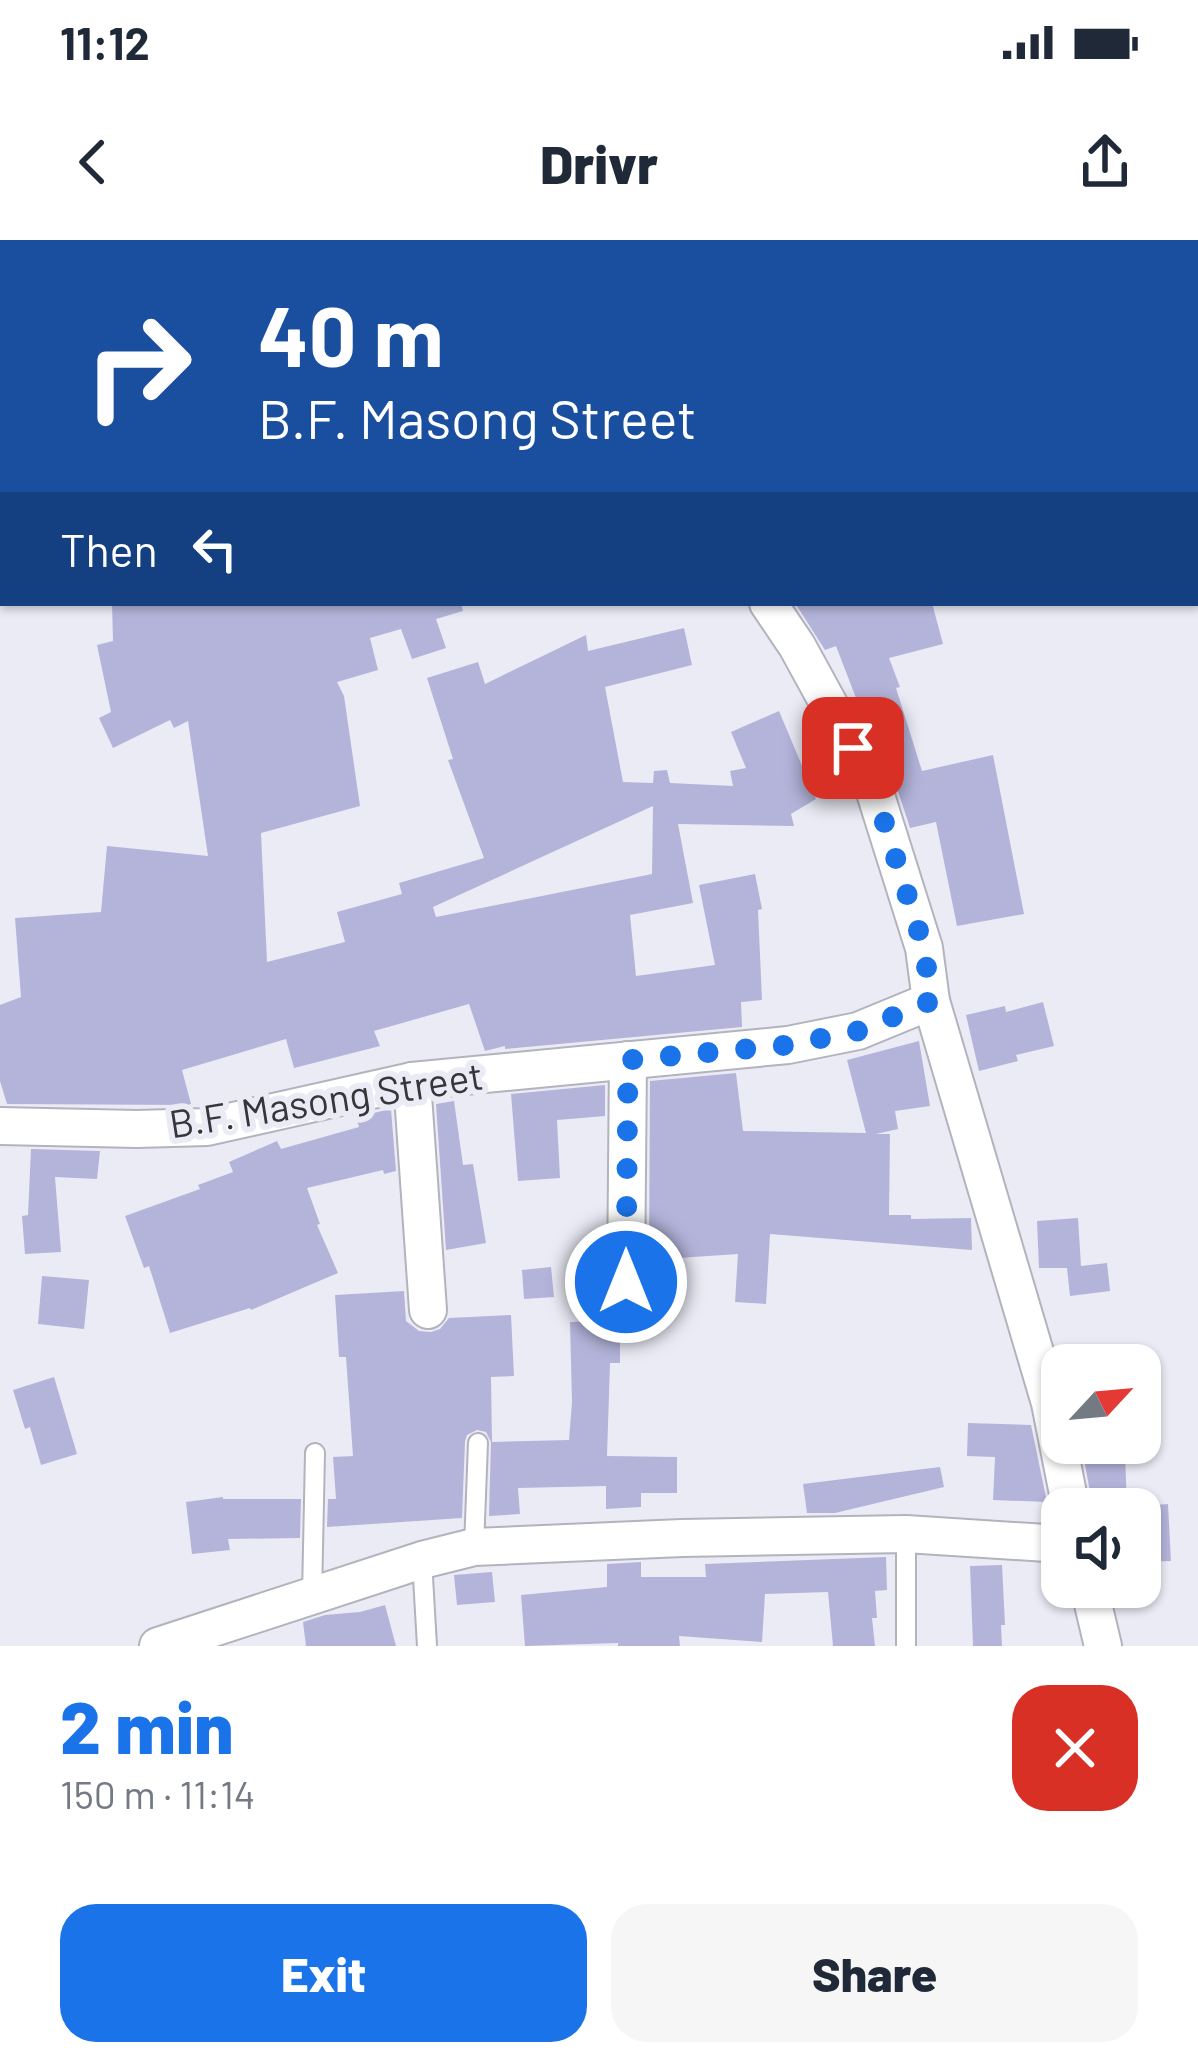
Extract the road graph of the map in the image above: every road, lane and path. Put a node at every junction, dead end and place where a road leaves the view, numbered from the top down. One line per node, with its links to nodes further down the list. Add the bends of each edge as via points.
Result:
1 (770, 606): 2 (street, via 872,783 924,948)
2 (931, 1001): 3 (street, B.F. Masong Street, via 858,1031 788,1045); 10 (street, via 1050,1403)
3 (628, 1060): 4 (street, B.F. Masong Street); 6 (street)
4 (412, 1081): 5 (street, B.F. Masong Street, via 207,1127); 7 (street)
5 (0, 1126)
6 (626, 1282)
7 (428, 1310)
8 (478, 1443): 13 (lane)
9 (315, 1453): 15 (lane)
10 (1067, 1488)
11 (906, 1534): 12 (street); 13 (street); 19 (lane)
12 (1041, 1543)
13 (474, 1547): 14 (street)
14 (422, 1560): 15 (street); 18 (lane)
15 (312, 1596): 17 (street)
16 (1094, 1608): 20 (street)
17 (158, 1646)
18 (427, 1646)
19 (906, 1646)
20 (1103, 1646)

